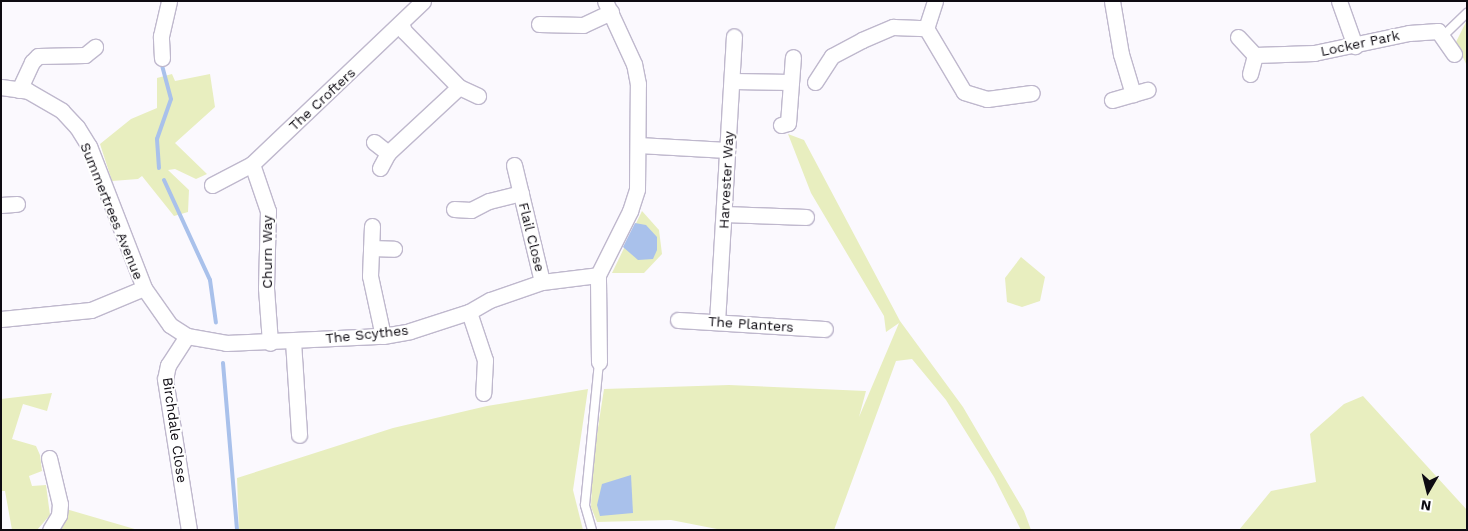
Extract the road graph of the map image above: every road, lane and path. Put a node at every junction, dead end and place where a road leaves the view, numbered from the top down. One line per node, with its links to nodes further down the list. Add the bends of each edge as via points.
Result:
1 (169, 1): 18 (street, via 161,36)
2 (423, 1): 8 (street, The Crofters)
3 (935, 1): 10 (street)
4 (1112, 1): 29 (street, via 1121,54)
5 (1339, 1): 14 (street)
6 (608, 7): 9 (street, via 583,25); 34 (street, via 634,64)
7 (1467, 13): 13 (lane)
8 (401, 23): 25 (street, via 404,31); 37 (street, The Crofters)
9 (539, 24)
10 (926, 28): 23 (street, via 893,27 862,40 832,56); 28 (street, via 964,92 987,99)
11 (734, 37): 21 (street, Harvester Way)
12 (1238, 37): 17 (street)
13 (1442, 37): 14 (street, Locker Park, via 1438,32 1409,33); 16 (street)
14 (1355, 46): 17 (street, Locker Park, via 1314,53)
15 (95, 47): 26 (street, via 85,55 38,56)
16 (1454, 54)
17 (1255, 55): 20 (street)
18 (162, 58)
19 (792, 58): 22 (street)
20 (1250, 74)
21 (733, 80): 22 (street); 35 (street, Harvester Way)
22 (791, 82): 32 (street, via 788,122)
23 (815, 82)
24 (1, 87): 26 (street, Summertrees Avenue)
25 (459, 87): 30 (street); 36 (street)
26 (19, 90): 52 (street, Summertrees Avenue, via 28,91 62,111 88,146)
27 (1148, 90): 29 (street)
28 (1032, 93)
29 (1133, 94): 31 (street)
30 (478, 96)
31 (1112, 100)
32 (781, 125)
33 (374, 142): 36 (street)
34 (638, 145): 35 (street); 50 (street, via 637,189 630,211)
35 (727, 150): 45 (street, Harvester Way)
36 (388, 153): 39 (street)
37 (252, 164): 40 (street, The Crofters); 61 (street, Churn Way, via 268,211 266,288)
38 (514, 165): 41 (street, Flail Close)
39 (380, 168)
40 (212, 185)
41 (521, 193): 44 (street, Flail Close, via 489,201 471,210); 51 (street, Flail Close)
42 (17, 204): 43 (street)
43 (1, 205)
44 (454, 209)
45 (724, 214): 46 (street); 56 (street, Harvester Way)
46 (806, 217)
47 (372, 226): 48 (street)
48 (371, 248): 49 (street); 59 (street, via 370,276)
49 (394, 249)
50 (598, 275): 51 (street, The Scythes); 62 (street)
51 (542, 282): 53 (street, The Scythes, via 490,300)
52 (144, 288): 54 (street, via 91,310); 58 (street, Summertrees Avenue, via 170,324)
53 (469, 312): 59 (street, The Scythes, via 410,331); 63 (street, via 485,360)
54 (1, 319)
55 (678, 320): 56 (street, The Planters)
56 (717, 322): 57 (street, The Planters)
57 (825, 329)
58 (187, 336): 61 (street, The Scythes, via 221,343); 67 (street, Birchdale Close, via 168,365 165,379)
59 (382, 336): 60 (street, The Scythes)
60 (293, 341): 61 (street, The Scythes); 64 (street)
61 (270, 343)
62 (599, 362): 68 (lane, via 585,505)
63 (483, 393)
64 (299, 435)
65 (49, 458): 66 (street, via 60,504 59,515)
66 (50, 530)
67 (189, 530)
68 (592, 530)

